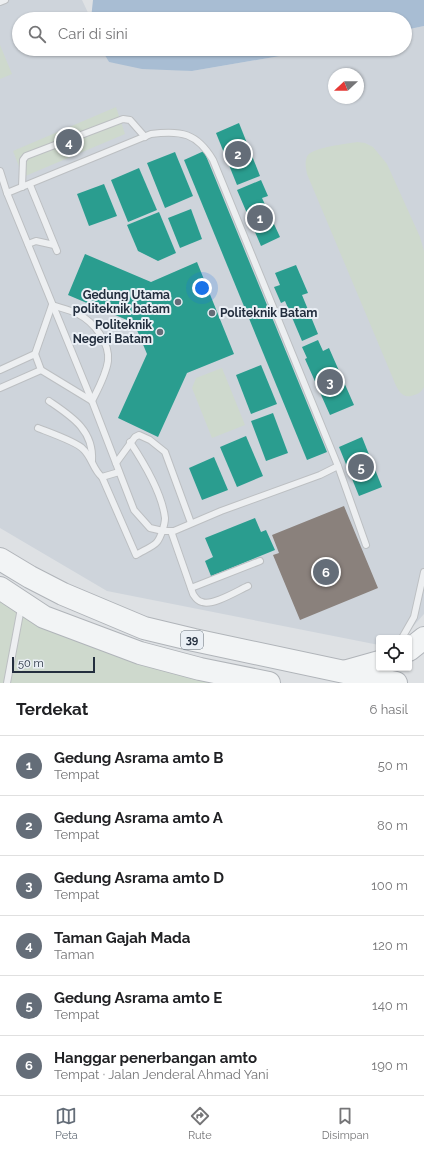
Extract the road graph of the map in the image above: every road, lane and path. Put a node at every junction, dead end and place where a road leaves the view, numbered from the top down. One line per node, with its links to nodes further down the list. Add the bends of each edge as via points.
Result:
1 (5, 0): 2 (lane)
2 (0, 2)
3 (145, 137): 5 (lane); 6 (lane, via 130,120 123,119 26,156 23,160); 22 (lane, via 172,132 193,137 206,148)
4 (0, 171): 7 (lane)
5 (30, 185): 6 (lane); 9 (lane)
6 (22, 187): 7 (lane)
7 (7, 193): 8 (lane)
8 (28, 244): 9 (lane, via 36,242); 11 (lane)
9 (54, 245): 10 (lane)
10 (57, 251)
11 (52, 305): 12 (lane); 17 (lane); 17 (lane, via 78,314 88,321 108,349 106,369)
12 (35, 354): 13 (lane); 14 (lane)
13 (0, 370)
14 (41, 370): 15 (lane); 17 (lane)
15 (0, 388)
16 (49, 401): 20 (lane, via 79,423 90,444)
17 (92, 401): 21 (lane)
18 (38, 428): 20 (lane, via 83,448)
19 (130, 442): 21 (lane); 25 (lane, via 139,435 165,452); 26 (lane, via 146,465 162,503 165,519)
20 (92, 461): 24 (lane, via 96,472)
21 (116, 463): 23 (lane)
22 (338, 466): 25 (lane); 28 (lane)
23 (119, 472): 24 (lane); 26 (lane, via 134,510 150,528)
24 (102, 477): 26 (lane, via 136,555 157,542)
25 (191, 523): 27 (lane)
26 (162, 531): 27 (lane)
27 (171, 531): 34 (lane)
28 (366, 545)
29 (0, 559): 40 (highway, 39, via 63,594 144,628)
30 (260, 561): 34 (lane)
31 (424, 572): 36 (lane, via 414,617)
32 (248, 586): 34 (lane, via 210,604 197,600)
33 (0, 588): 35 (highway, 39)
34 (191, 588)
35 (22, 602): 41 (lane); 42 (highway, 39, via 44,617 140,653 200,670)
36 (404, 635)
37 (424, 638): 38 (highway)
38 (412, 648)
39 (376, 663): 40 (highway)
40 (346, 672): 43 (highway, 39)
41 (7, 683)
42 (269, 683)
43 (396, 683)

